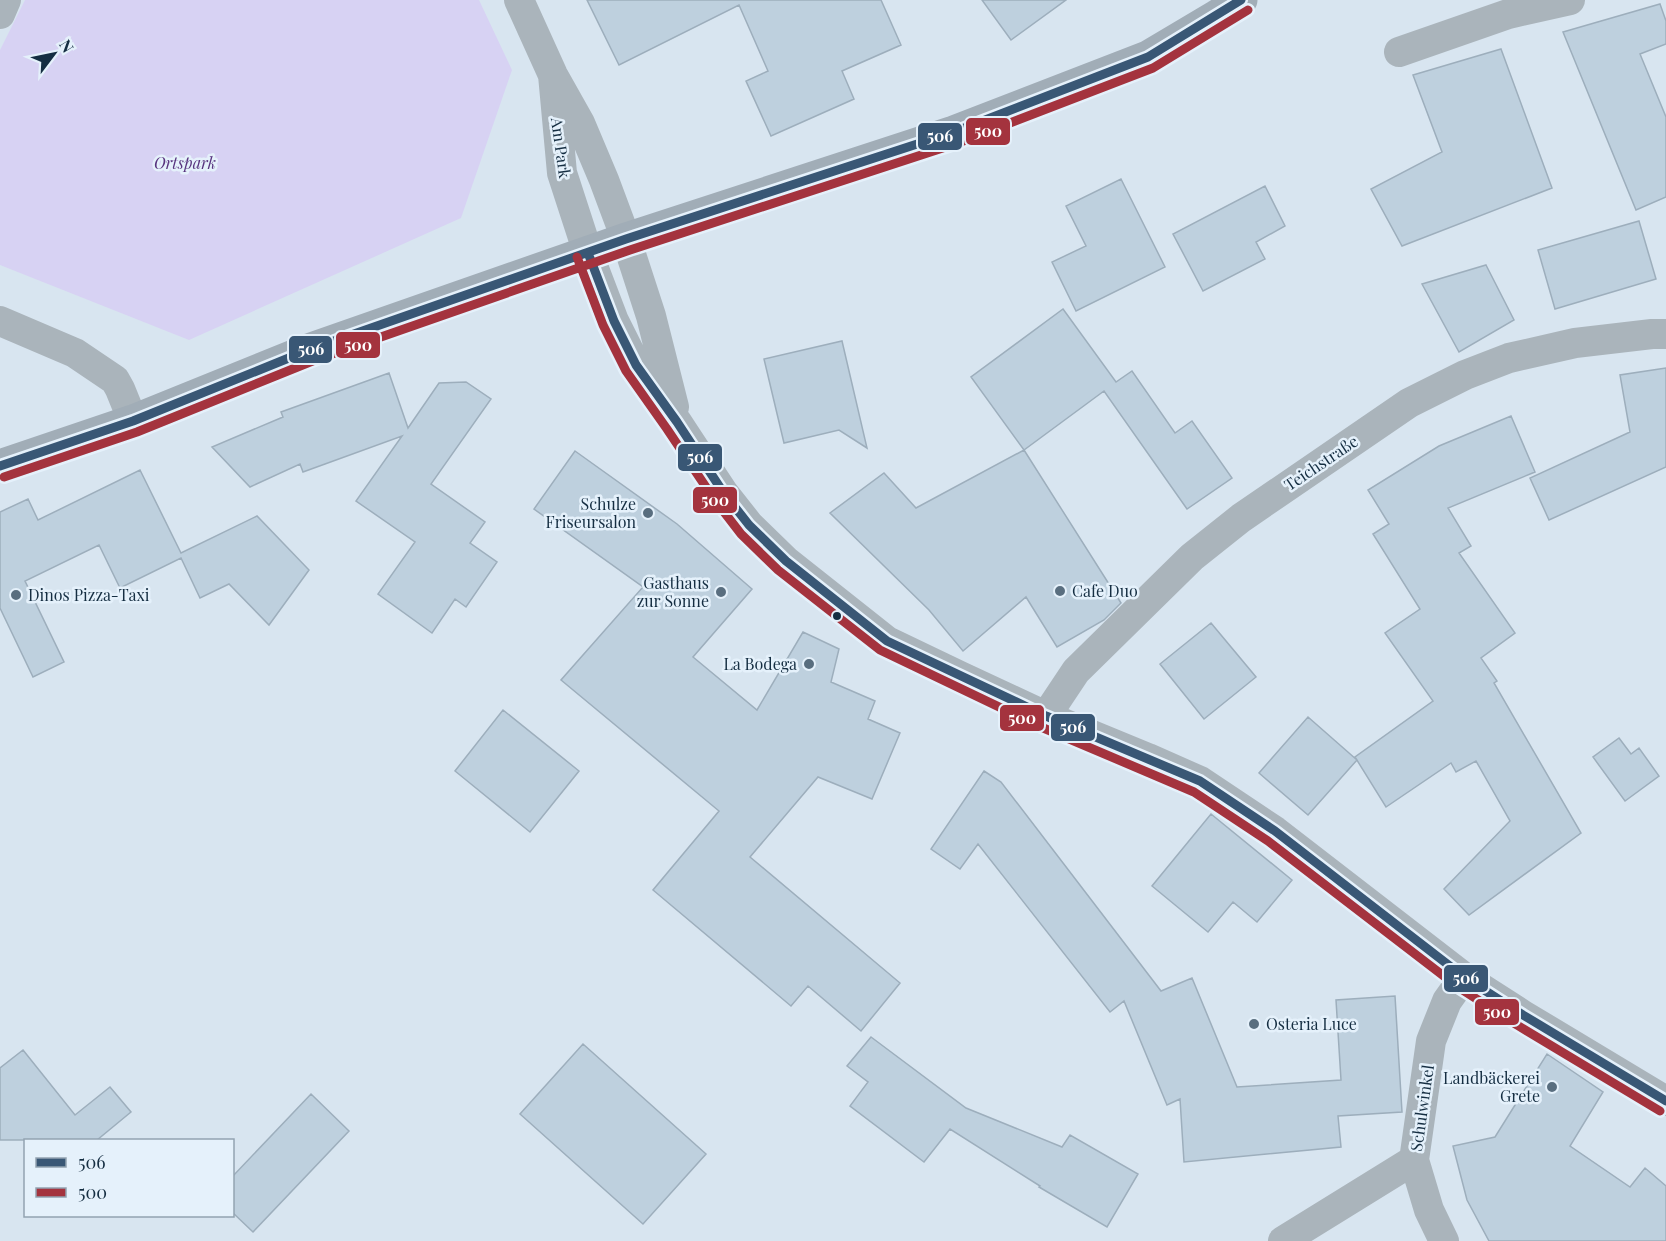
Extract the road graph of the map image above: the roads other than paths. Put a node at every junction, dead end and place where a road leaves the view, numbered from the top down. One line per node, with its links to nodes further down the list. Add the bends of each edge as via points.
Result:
1 (6, 0): 5 (street)
2 (519, 0): 7 (street, Am Park)
3 (1241, 0): 8 (main road, via 1148,57 954,132)
4 (1570, 0): 6 (street, via 1508,14)
5 (0, 14)
6 (1399, 52)
7 (553, 75): 8 (street, Am Park, via 597,160); 9 (street, Am Park, via 562,173)
8 (626, 239): 9 (main road); 13 (street, Am Park, via 651,316)
9 (588, 253): 12 (main road, via 311,349); 13 (street, Am Park, via 636,365)
10 (0, 321): 12 (street, via 75,353 115,380)
11 (1666, 334): 15 (street, Teichstraße, via 1575,343 1509,358 1409,403 1241,518 1192,557 1076,671)
12 (133, 420): 14 (main road)
13 (677, 422): 15 (street, Am Park, via 723,492 749,525 786,561 887,641)
14 (0, 466)
15 (1046, 716): 16 (street, Am Park, via 1200,781 1275,831)
16 (1464, 977): 17 (street, Am Park); 18 (street, Schulwinkel, via 1447,1001 1431,1041)
17 (1666, 1101)
18 (1414, 1160): 19 (street); 20 (street, Schulwinkel, via 1429,1210)
19 (1283, 1241)
20 (1444, 1241)

